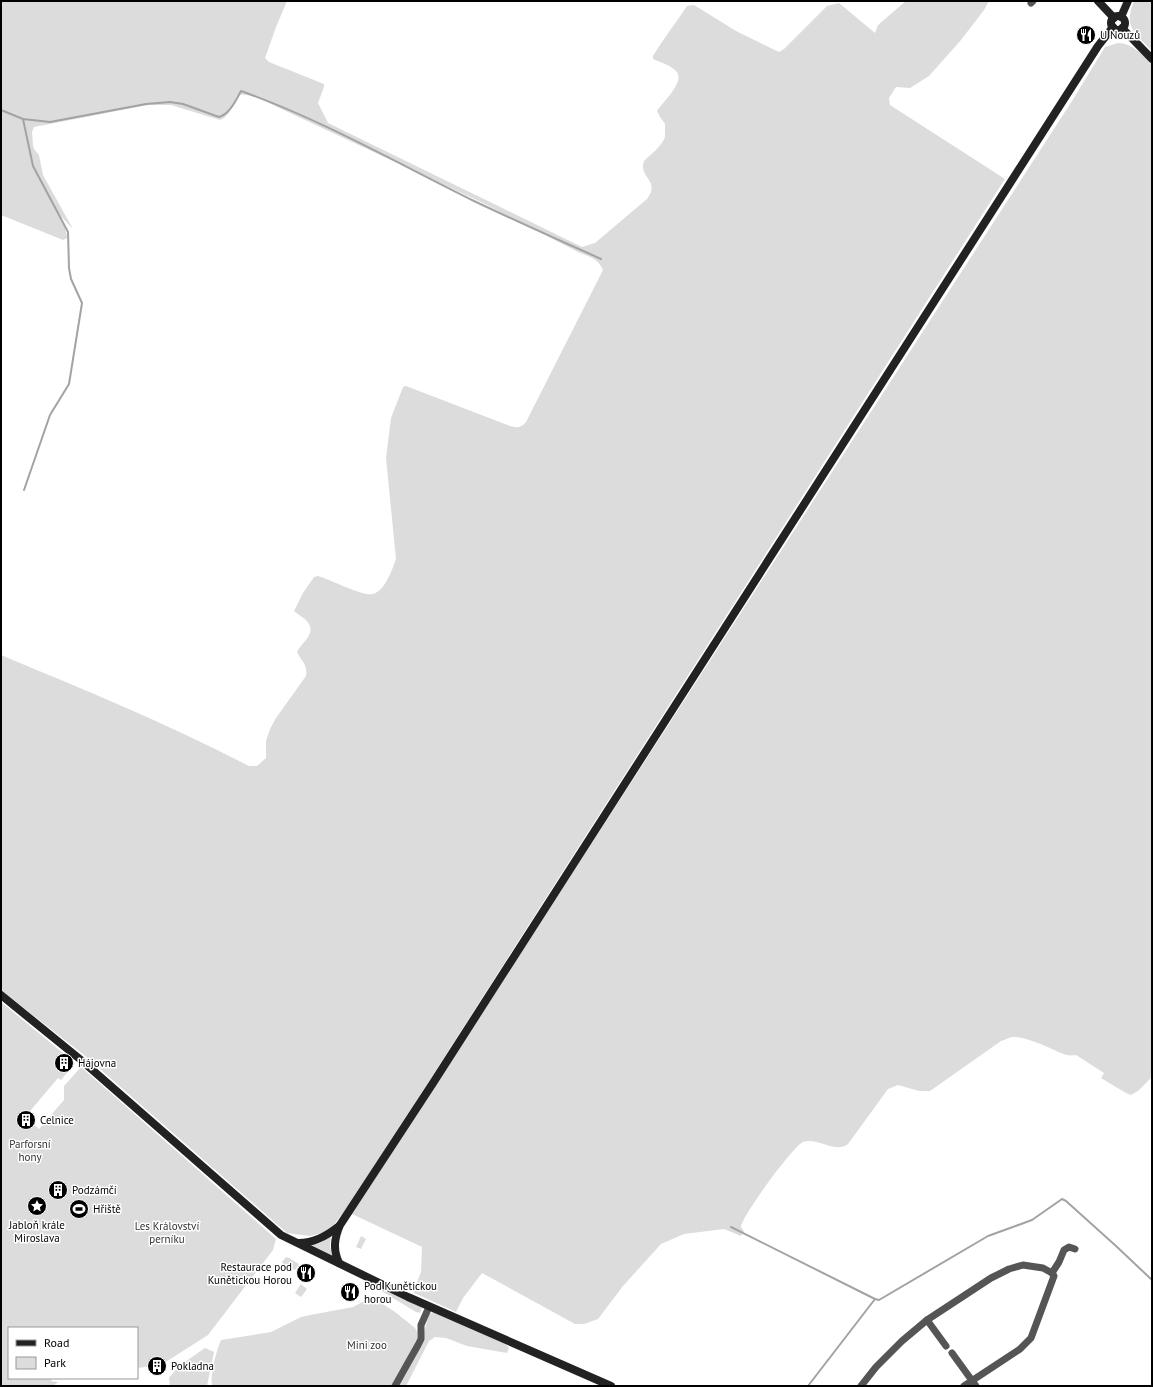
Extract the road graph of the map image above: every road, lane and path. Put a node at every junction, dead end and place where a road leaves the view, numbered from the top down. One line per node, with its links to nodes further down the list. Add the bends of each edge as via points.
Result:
1 (1098, 1): 3 (street)
2 (1128, 1): 3 (street)
3 (1117, 17): 4 (street, via 1112,22); 5 (street, via 1125,22)
4 (1113, 27): 5 (street, via 1118,30); 8 (street, via 1098,46)
5 (1122, 28): 6 (street)
6 (1152, 59)
7 (1, 996): 9 (street, via 81,1060 281,1235)
8 (340, 1225): 9 (street, via 320,1238); 11 (street, via 334,1245)
9 (298, 1243): 11 (street)
10 (1075, 1249): 12 (street, via 1068,1247 1064,1250)
11 (339, 1263): 13 (street)
12 (1052, 1273): 14 (street, via 1034,1266 1023,1265 1009,1269); 17 (street, via 1054,1276 1031,1338)
13 (429, 1307): 18 (street, via 421,1325 421,1339); 19 (street)
14 (927, 1320): 15 (street); 20 (street, via 876,1367)
15 (946, 1346)
16 (952, 1353): 17 (street)
17 (974, 1383): 21 (street)
18 (395, 1386)
19 (611, 1386)
20 (861, 1386)
21 (964, 1386)

